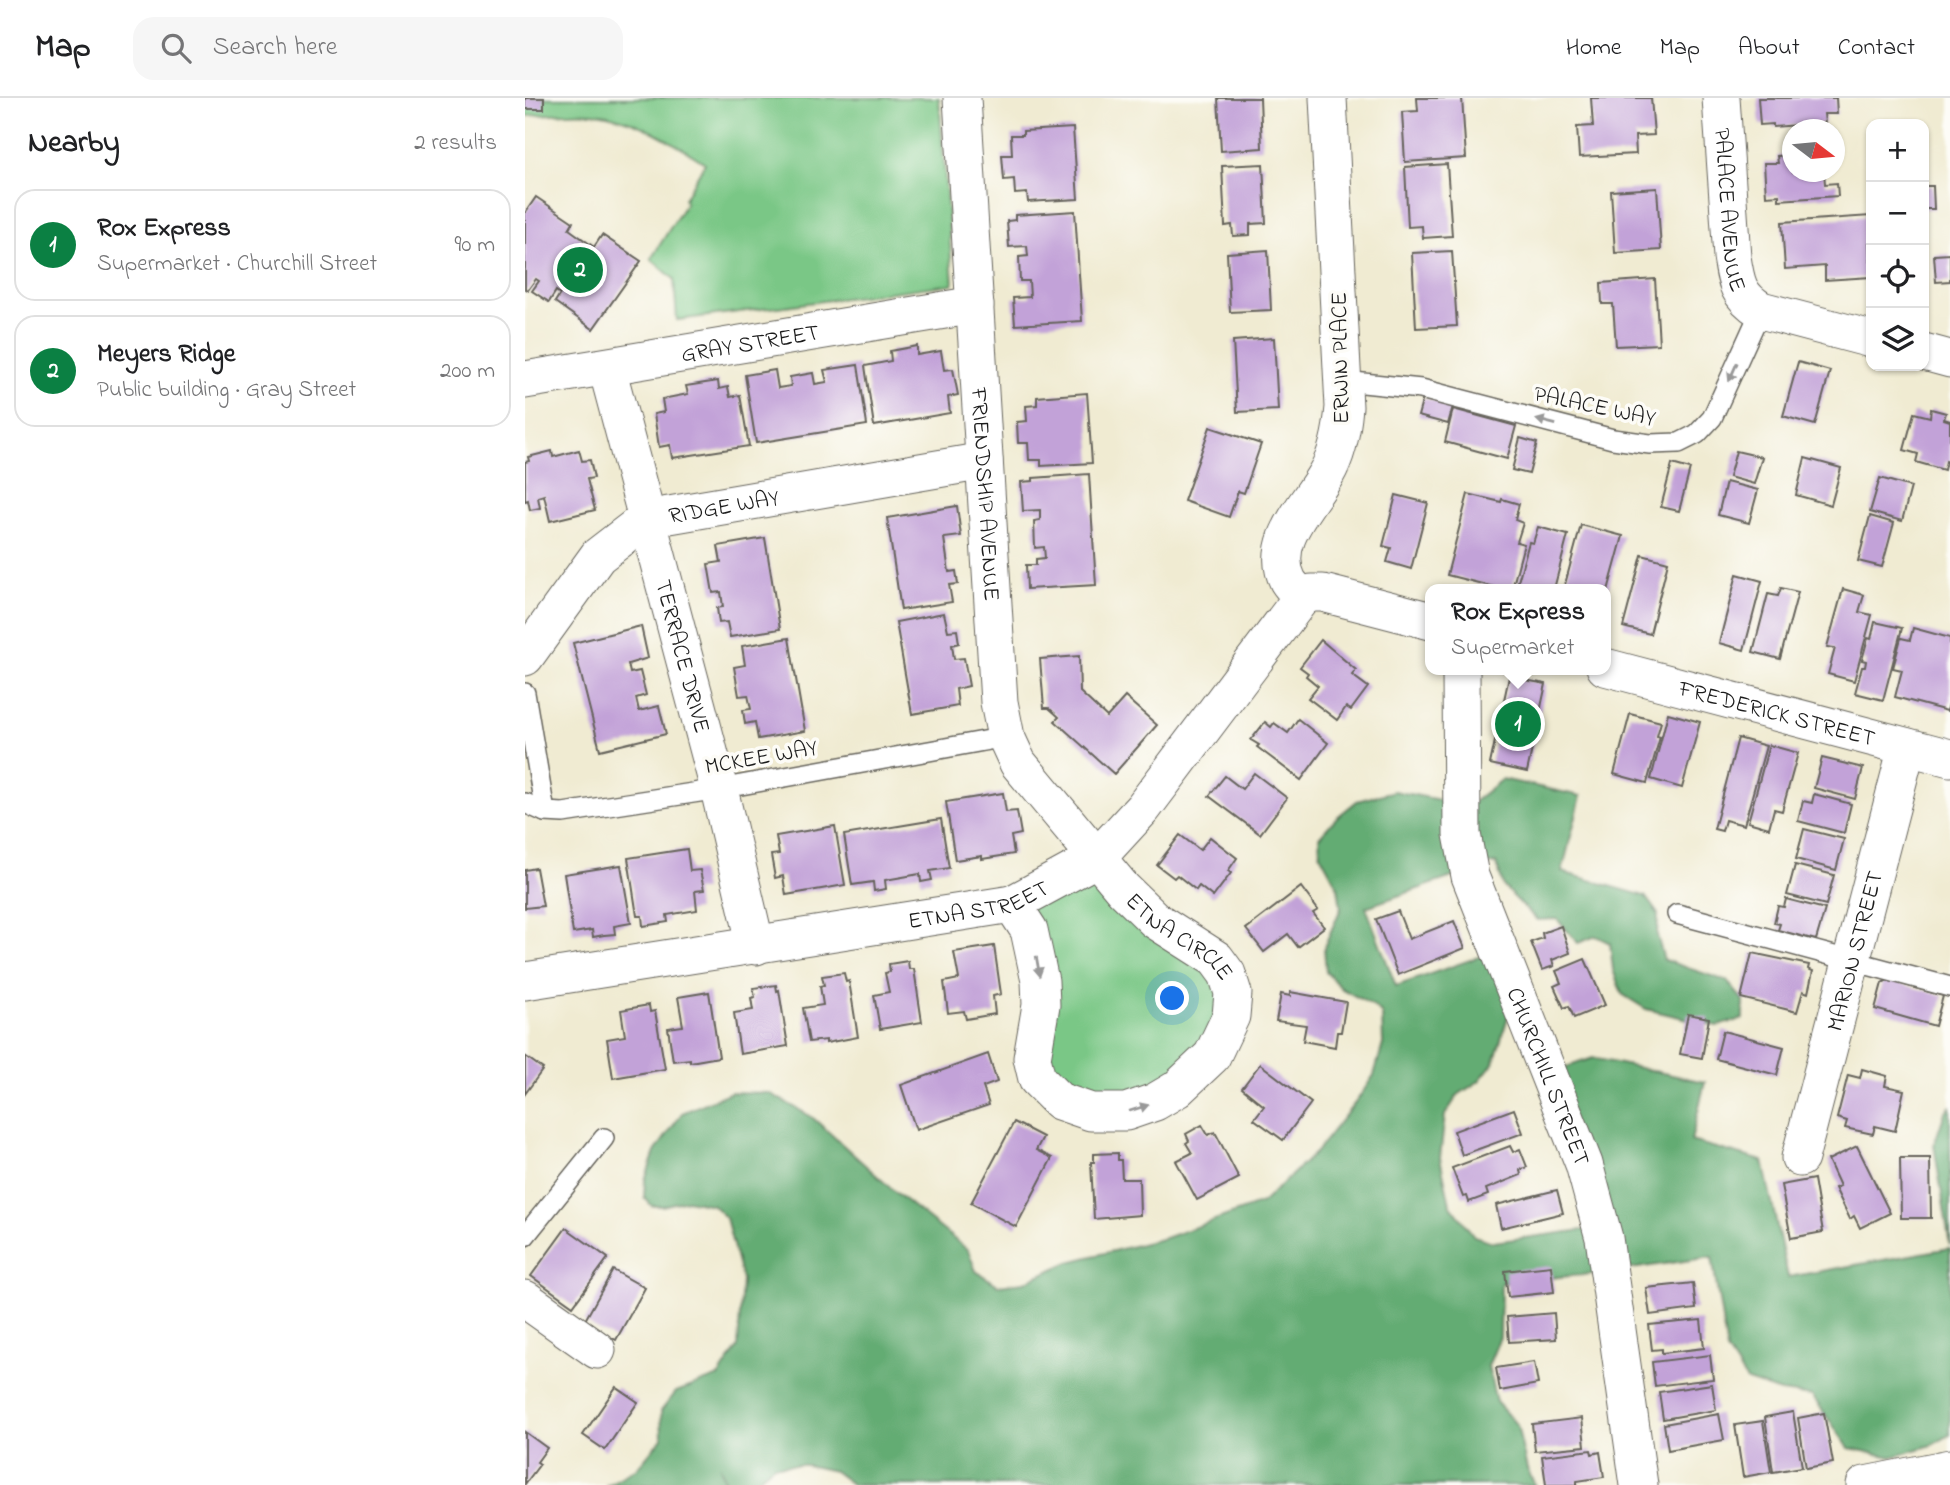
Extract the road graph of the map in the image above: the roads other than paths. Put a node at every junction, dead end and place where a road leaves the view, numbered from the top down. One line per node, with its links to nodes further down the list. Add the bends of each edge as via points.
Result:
1 (962, 98): 4 (street, FRIENDSHIP AVENUE)
2 (1328, 98): 11 (street, ERWIN PLACE)
3 (1721, 98): 5 (street, PALACE AVENUE, via 1735,277 1747,302)
4 (975, 305): 9 (street, GRAY STREET); 12 (street, FRIENDSHIP AVENUE)
5 (1761, 310): 6 (street); 11 (lane, PALACE WAY, one-way to 11, via 1712,418 1697,435 1679,443 1613,439 1421,389)
6 (1866, 337)
7 (1929, 353): 8 (street)
8 (1950, 359)
9 (607, 368): 10 (street, GRAY STREET); 13 (street, TERRACE DRIVE)
10 (525, 380)
11 (1344, 381): 14 (street, ERWIN PLACE, via 1336,452 1284,548 1288,582)
12 (984, 461): 13 (street, RIDGE WAY); 20 (street, FRIENDSHIP AVENUE, via 999,702)
13 (646, 519): 16 (street, RIDGE WAY, via 598,556); 23 (street, TERRACE DRIVE)
14 (1302, 597): 15 (street, via 1323,593); 26 (street, ETNA STREET, via 1143,808)
15 (1425, 620)
16 (525, 657)
17 (1611, 669): 21 (street, FREDERICK STREET)
18 (1461, 675): 39 (street, CHURCHILL STREET, via 1462,834 1470,876 1584,1164 1604,1238)
19 (525, 693): 25 (lane)
20 (1006, 737): 23 (lane, MCKEE WAY); 26 (street, FRIENDSHIP AVENUE, via 1019,763)
21 (1907, 747): 22 (street, FREDERICK STREET); 30 (street, MARION STREET)
22 (1950, 758)
23 (719, 789): 25 (lane, MCKEE WAY); 29 (street, TERRACE DRIVE)
24 (525, 803): 25 (lane, MCKEE WAY)
25 (545, 812)
26 (1097, 859): 27 (street, ETNA STREET); 27 (street, ETNA CIRCLE, one-way to 26, via 1029,930 1040,981 1032,1058 1037,1079 1059,1101 1091,1112 1126,1112 1155,1102 1212,1056 1231,1016 1233,993 1216,959 1155,920)
27 (1011, 904): 29 (street, ETNA STREET)
28 (1677, 914): 30 (lane)
29 (756, 946): 31 (street, ETNA STREET)
30 (1851, 961): 32 (lane); 34 (street, MARION STREET)
31 (525, 981)
32 (1950, 987)
33 (604, 1138): 35 (lane)
34 (1800, 1157)
35 (525, 1236)
36 (525, 1299): 37 (street)
37 (597, 1350)
38 (1950, 1468): 40 (street)
39 (1639, 1485)
40 (1864, 1485)

